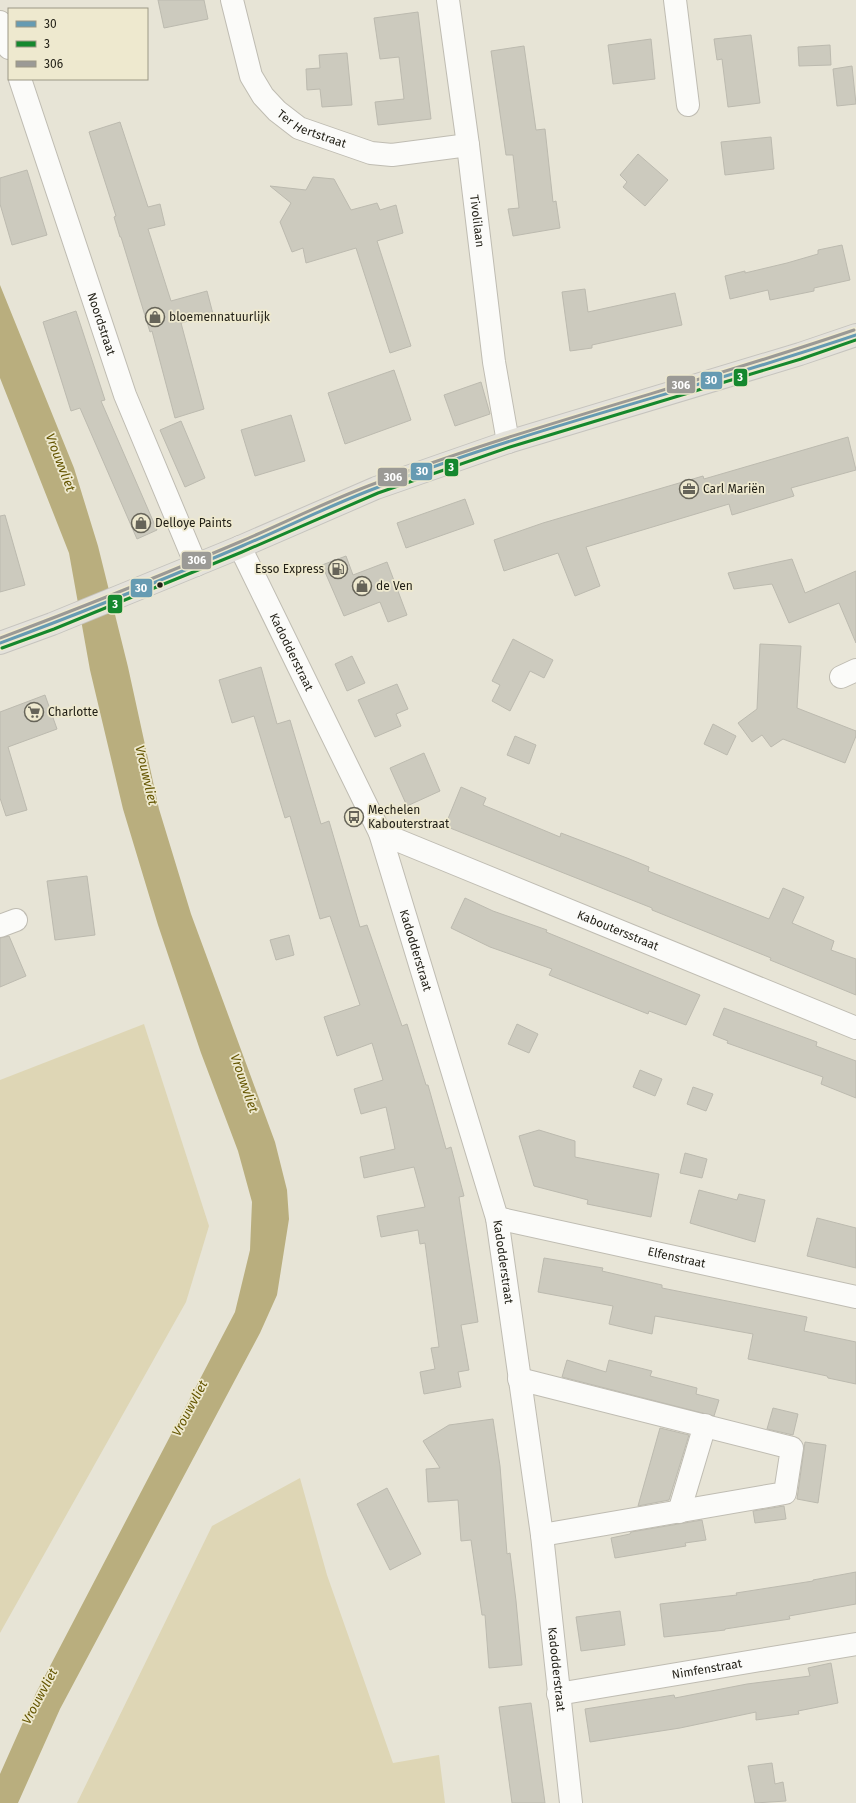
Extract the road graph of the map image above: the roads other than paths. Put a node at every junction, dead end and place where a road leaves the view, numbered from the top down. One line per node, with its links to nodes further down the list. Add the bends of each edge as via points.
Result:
1 (232, 0): 8 (street, Ter Hertstraat, via 251,76 263,96 299,128 371,153 392,155)
2 (448, 0): 8 (street, Tivolilaan)
3 (675, 0): 7 (street)
4 (0, 22): 5 (street)
5 (8, 45)
6 (20, 80): 12 (street, Noordstraat, via 125,395)
7 (688, 105)
8 (468, 145): 10 (street, Tivolilaan, via 494,362)
9 (856, 335): 10 (main road)
10 (508, 442): 11 (main road, via 376,488)
11 (240, 547): 12 (main road); 14 (street, Kadodderstraat)
12 (196, 565): 13 (main road)
13 (0, 643)
14 (380, 833): 15 (street, Kaboutersstraat); 16 (street, Kadodderstraat)
15 (856, 1028)
16 (497, 1218): 17 (street, Elfenstraat); 18 (street, Kadodderstraat)
17 (856, 1297)
18 (519, 1378): 19 (street); 21 (street, Kadodderstraat)
19 (705, 1425): 20 (street); 20 (street, via 792,1448 785,1493)
20 (679, 1512): 21 (street)
21 (542, 1535): 23 (street, Kadodderstraat)
22 (856, 1644): 23 (street, Nimfenstraat)
23 (558, 1694): 24 (street, Kadodderstraat)
24 (571, 1803)

